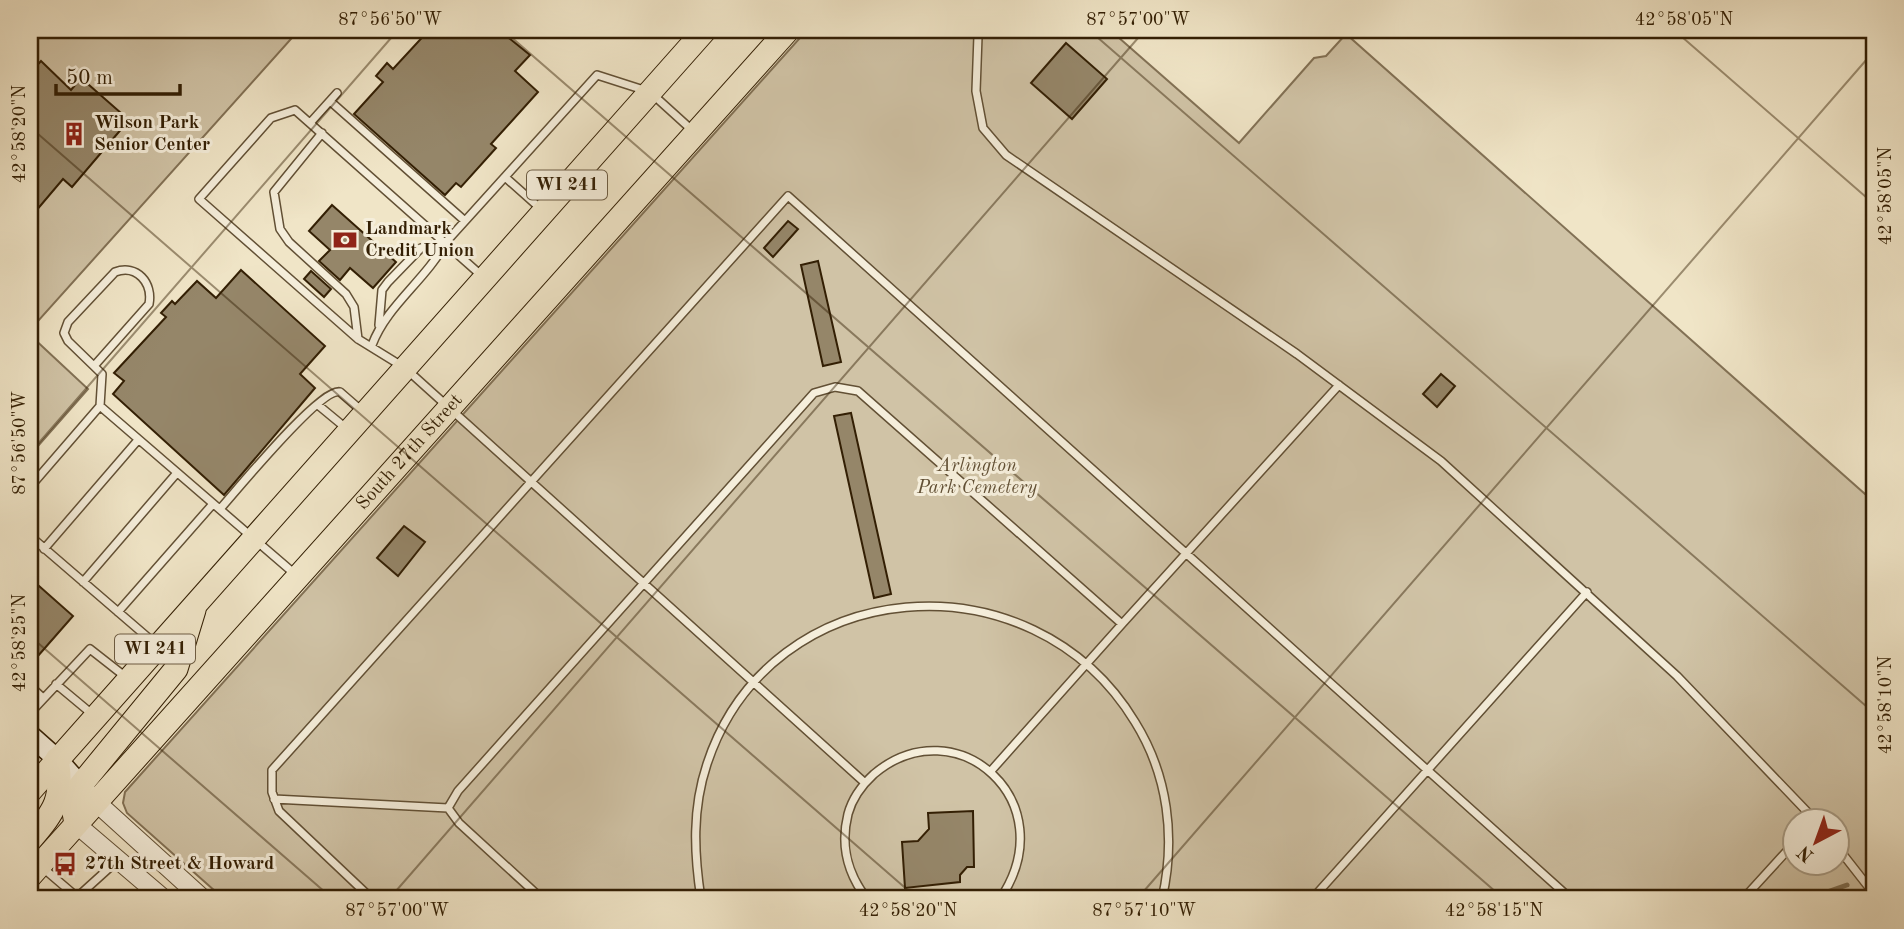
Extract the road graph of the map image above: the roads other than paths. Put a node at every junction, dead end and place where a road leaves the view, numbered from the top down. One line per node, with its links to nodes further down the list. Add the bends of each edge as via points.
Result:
1 (595, 30): 2 (lane)
2 (622, 30)
3 (705, 30): 6 (main road, WI 241)
4 (788, 30): 11 (main road, South 27th Street / WI 241)
5 (978, 36): 22 (lane, via 976,91 983,128 1006,155)
6 (650, 92): 11 (lane); 12 (lane, via 597,75); 13 (main road, WI 241)
7 (337, 93): 8 (lane)
8 (331, 101): 9 (lane); 14 (lane)
9 (310, 123): 10 (lane); 18 (lane, via 295,110 271,118 199,199)
10 (322, 133): 15 (lane); 18 (lane, via 274,192 275,214 289,242 346,294 354,307)
11 (696, 134): 25 (main road, South 27th Street / WI 241)
12 (505, 177): 13 (lane); 14 (lane)
13 (544, 211): 16 (main road, WI 241)
14 (465, 221): 15 (lane)
15 (446, 242): 16 (lane); 17 (lane, via 435,263); 17 (lane, via 421,248 388,282 382,290)
16 (485, 278): 21 (main road, WI 241)
17 (379, 325): 19 (lane)
18 (358, 339): 19 (lane)
19 (372, 345): 21 (lane)
20 (94, 366): 20 (lane, via 68,341 64,332 68,322 115,272 135,272 151,292 149,304); 24 (lane, via 102,374)
21 (405, 368): 25 (lane); 26 (main road, WI 241)
22 (1339, 385): 37 (lane); 41 (lane, via 1441,461)
23 (318, 405): 26 (lane, via 335,391); 27 (lane); 33 (lane)
24 (100, 406): 28 (lane); 31 (lane)
25 (450, 410): 30 (lane); 38 (main road, South 27th Street / WI 241)
26 (364, 413): 27 (main road, WI 241)
27 (349, 430): 35 (main road, WI 241)
28 (138, 440): 29 (lane); 36 (lane)
29 (176, 474): 32 (lane); 39 (lane)
30 (530, 483): 37 (lane, via 788,196); 40 (lane); 62 (lane, via 272,770)
31 (30, 488)
32 (212, 505): 33 (lane); 43 (lane)
33 (220, 509): 35 (lane)
34 (30, 537): 36 (lane)
35 (253, 538): 38 (lane); 42 (main road, WI 241)
36 (44, 549): 39 (lane)
37 (1186, 554): 44 (lane); 57 (lane)
38 (299, 578): 61 (main road, South 27th Street / WI 241)
39 (83, 582): 43 (lane)
40 (644, 583): 44 (lane, via 814,393 835,387 858,391); 49 (lane); 65 (lane, via 458,790)
41 (1587, 592): 57 (lane); 64 (lane, via 1677,676)
42 (196, 603): 45 (main road, WI 241); 46 (main road)
43 (118, 612): 45 (lane)
44 (1122, 624): 47 (lane)
45 (158, 646): 46 (lane); 48 (main road, WI 241)
46 (178, 663): 61 (main road)
47 (1089, 663): 49 (lane, via 1053,638 1011,618 966,607 919,605 873,612 829,627 789,652); 58 (lane); 81 (lane, via 1122,700 1146,740 1162,783 1169,829)
48 (128, 679): 50 (lane, via 90,649); 54 (main road, WI 241)
49 (755, 683): 59 (lane); 78 (lane, via 727,720 708,763 696,808 694,854)
50 (56, 684): 52 (lane); 54 (lane)
51 (30, 686): 52 (lane)
52 (43, 698): 53 (lane)
53 (30, 713)
54 (95, 717): 56 (main road, WI 241)
55 (30, 735): 56 (main road)
56 (57, 759): 60 (main road, WI 241); 61 (main road); 63 (main road, via 61,780)
57 (1427, 771): 82 (lane); 83 (lane)
58 (990, 772): 59 (lane, via 967,757 939,751 912,753 886,764); 80 (lane, via 1017,811 1022,835 1013,881)
59 (864, 782): 79 (lane, via 850,805 844,831 845,859)
60 (31, 786): 63 (main road)
61 (88, 794): 66 (main road, South 27th Street / WI 241); 75 (street)
62 (274, 799): 65 (lane); 76 (lane, via 297,831)
63 (57, 806): 66 (main road); 67 (main road)
64 (1802, 806)
65 (448, 808): 77 (lane, via 458,823)
66 (76, 824): 69 (street); 71 (main road, South 27th Street / WI 241)
67 (30, 840)
68 (1782, 856): 84 (lane)
69 (118, 860): 73 (lane); 74 (street)
70 (1852, 866): 72 (lane)
71 (34, 870): 73 (lane)
72 (1874, 894)
73 (76, 898)
74 (164, 899)
75 (203, 899)
76 (372, 899)
77 (542, 899)
78 (701, 899)
79 (867, 899)
80 (1000, 899)
81 (1162, 899)
82 (1312, 899)
83 (1572, 899)
84 (1743, 899)

